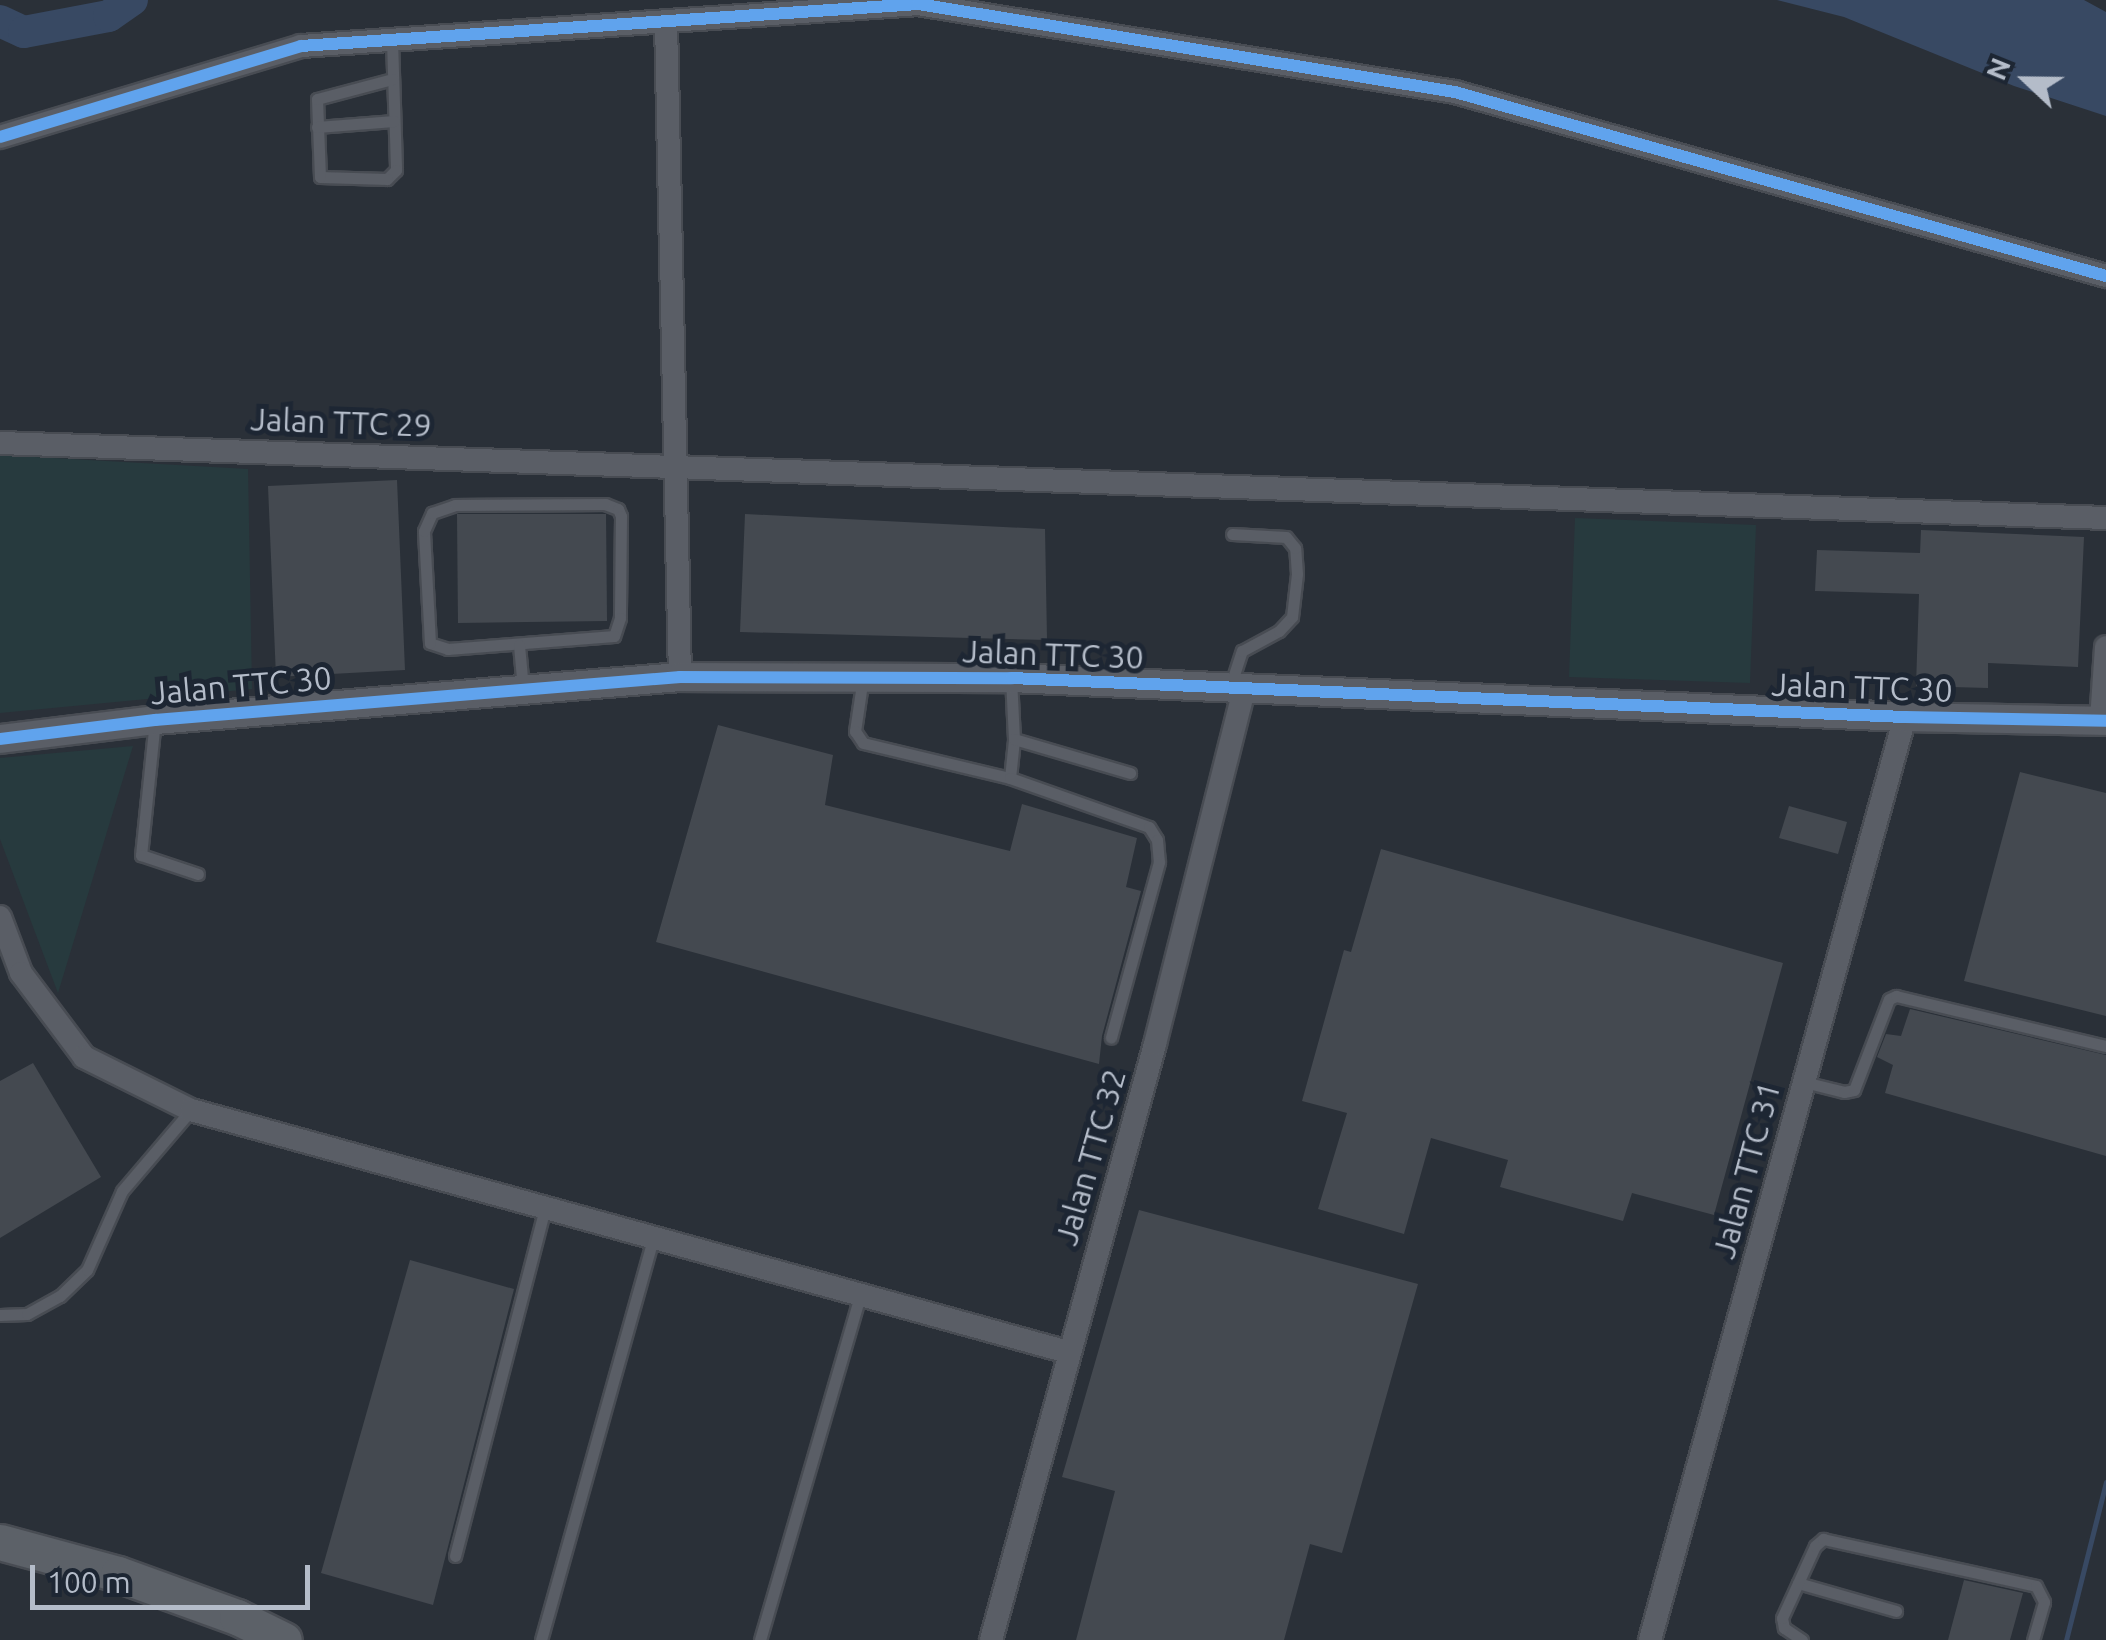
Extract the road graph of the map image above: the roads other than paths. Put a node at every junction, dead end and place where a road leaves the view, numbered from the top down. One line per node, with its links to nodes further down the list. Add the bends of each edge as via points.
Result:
1 (666, 21): 2 (street); 7 (street, via 918,4 1454,92); 9 (street)
2 (392, 40): 3 (lane); 6 (street, via 301,46)
3 (392, 79): 4 (lane); 5 (lane, via 320,96)
4 (394, 121): 5 (lane); 5 (lane, via 396,170 387,179 320,178)
5 (317, 127)
6 (0, 137)
7 (2106, 276)
8 (0, 442): 9 (street, Jalan TTC 29)
9 (679, 466): 10 (street, Jalan TTC 29); 14 (street)
10 (2106, 518)
11 (1232, 534): 18 (lane, via 1286,537 1295,548 1297,574 1292,617 1242,651)
12 (519, 645): 12 (lane, via 430,643 424,531 432,513 455,506 618,509 620,618 614,636); 17 (lane)
13 (2106, 647): 21 (street)
14 (680, 676): 15 (street, Jalan TTC 30); 17 (street, Jalan TTC 30)
15 (863, 678): 16 (street, Jalan TTC 30); 25 (lane, via 855,731 863,743)
16 (1012, 678): 18 (street, Jalan TTC 30); 23 (lane)
17 (523, 689): 20 (street, Jalan TTC 30)
18 (1237, 689): 19 (street, Jalan TTC 30); 36 (street, Jalan TTC 32, via 1156,1044)
19 (1905, 717): 21 (street, Jalan TTC 30); 30 (street, Jalan TTC 31)
20 (154, 720): 22 (street, Jalan TTC 30); 26 (lane, via 141,855)
21 (2104, 721)
22 (0, 738)
23 (1014, 739): 24 (lane); 25 (lane)
24 (1130, 773)
25 (1010, 778): 28 (lane, via 1149,827 1157,840 1158,862)
26 (198, 874)
27 (0, 917): 31 (street, via 21,973 84,1057)
28 (1111, 1038)
29 (2106, 1046): 30 (lane, via 1896,996 1888,999 1854,1090)
30 (1804, 1082): 45 (street, Jalan TTC 31)
31 (191, 1110): 32 (street); 35 (lane, via 122,1191 87,1270 28,1314)
32 (545, 1209): 33 (street); 38 (lane)
33 (653, 1238): 34 (street); 42 (lane)
34 (860, 1296): 36 (street); 43 (lane)
35 (0, 1314)
36 (1068, 1352): 44 (street, Jalan TTC 32)
37 (0, 1542): 41 (main road, via 118,1574)
38 (455, 1556)
39 (1798, 1583): 40 (lane); 46 (lane, via 1782,1618 1793,1638); 47 (lane, via 1823,1538 2036,1586 2044,1602)
40 (1896, 1611)
41 (284, 1640)
42 (541, 1640)
43 (760, 1640)
44 (990, 1640)
45 (1650, 1640)
46 (1802, 1640)
47 (2033, 1640)

